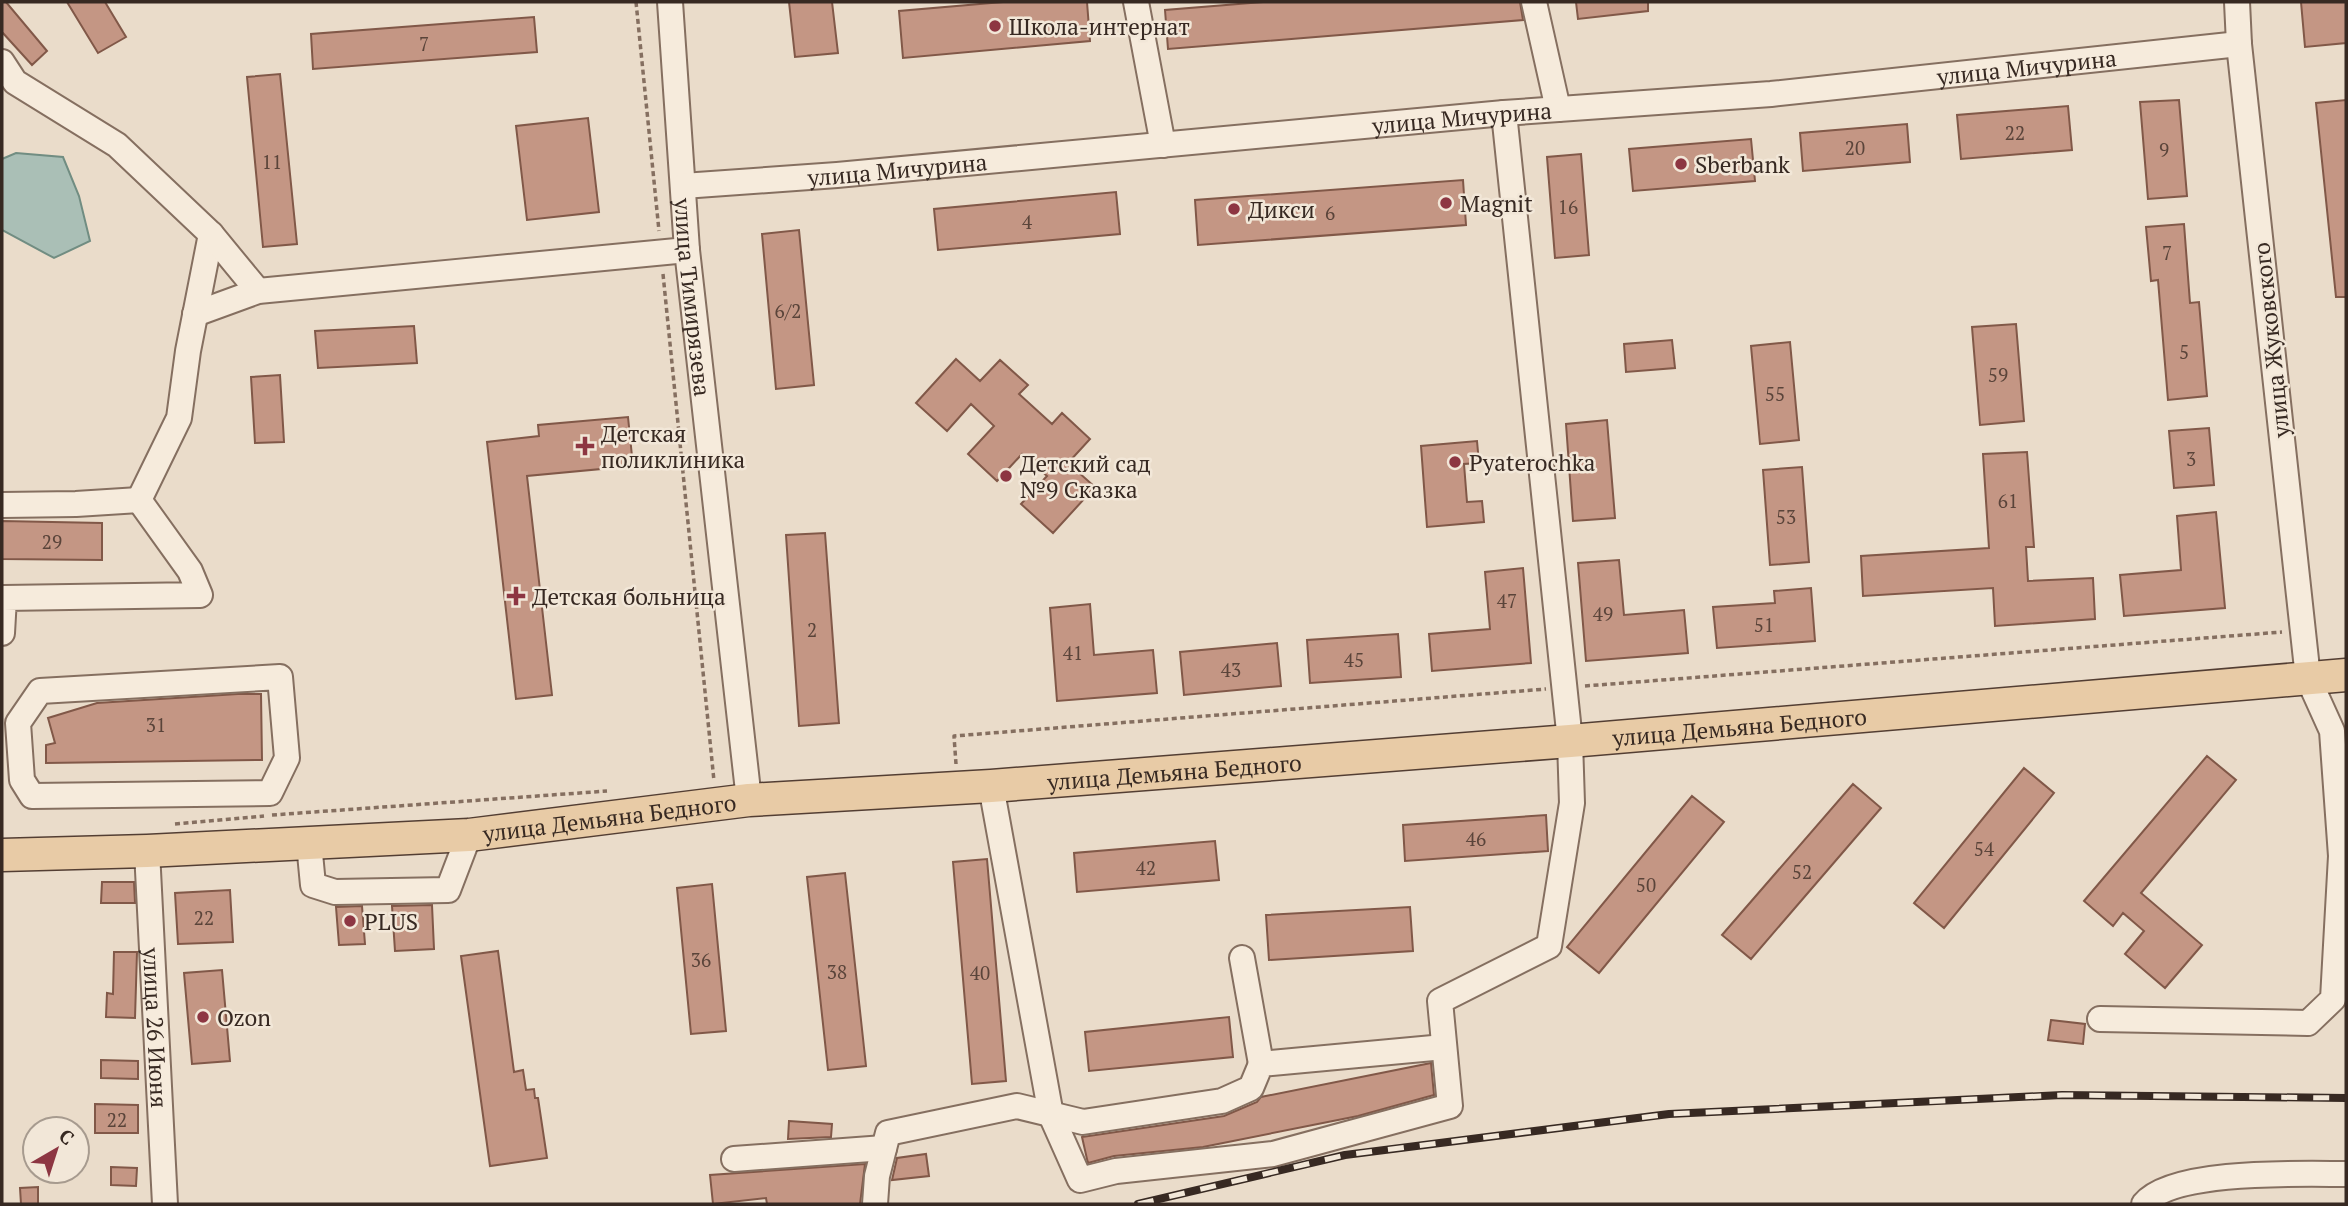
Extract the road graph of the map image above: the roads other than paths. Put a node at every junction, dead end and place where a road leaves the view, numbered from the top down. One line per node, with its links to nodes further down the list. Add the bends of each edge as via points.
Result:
1 (670, 2): 10 (street, улица Тимирязева)
2 (1136, 2): 9 (street)
3 (1534, 2): 7 (street)
4 (2237, 2): 5 (street, улица Жуковского)
5 (2239, 44): 7 (street, улица Мичурина, via 1771,94); 19 (street, улица Жуковского)
6 (6, 76): 11 (street, via 117,145)
7 (1559, 109): 8 (street, улица Мичурина)
8 (1504, 113): 9 (street, улица Мичурина); 21 (street)
9 (1163, 145): 10 (street, улица Мичурина)
10 (683, 186): 12 (street, улица Тимирязева)
11 (211, 234): 13 (street); 14 (street)
12 (687, 250): 13 (street); 23 (street, улица Тимирязева)
13 (258, 290): 14 (street)
14 (195, 314): 15 (street, via 179,418)
15 (139, 500): 16 (street); 17 (street, via 190,570 200,595 4,598)
16 (2, 505)
17 (2, 633)
18 (2346, 675): 19 (main road, улица Демьяна Бедного)
19 (2308, 678): 21 (main road, улица Демьяна Бедного); 29 (street, улица Жуковского, via 2332,731 2341,856 2333,999 2308,1023)
20 (10, 722): 20 (street, via 22,780 32,796 270,793 287,758 280,677 40,691)
21 (1570, 741): 22 (main road, улица Демьяна Бедного); 30 (street, via 1572,803 1549,946 1440,1002)
22 (991, 786): 23 (main road, улица Демьяна Бедного); 32 (street)
23 (749, 800): 24 (main road, улица Демьяна Бедного)
24 (470, 835): 25 (main road, улица Демьяна Бедного); 25 (street, via 448,890 335,892 313,885)
25 (309, 843): 26 (main road, улица Демьяна Бедного)
26 (147, 851): 27 (main road, улица Демьяна Бедного); 36 (street, улица 26 Июня)
27 (2, 855)
28 (1242, 958): 31 (street)
29 (2100, 1019)
30 (1444, 1047): 31 (street); 32 (street, via 1450,1106 1273,1154 1116,1171 1080,1180)
31 (1261, 1064): 32 (street, via 1251,1088 1222,1101 1083,1122)
32 (1051, 1115): 33 (street, via 1017,1107 888,1133)
33 (884, 1148): 34 (street); 37 (street)
34 (734, 1159)
35 (2346, 1174): 38 (street, via 2267,1174 2188,1183 2151,1196)
36 (165, 1204)
37 (874, 1204)
38 (2144, 1204)

